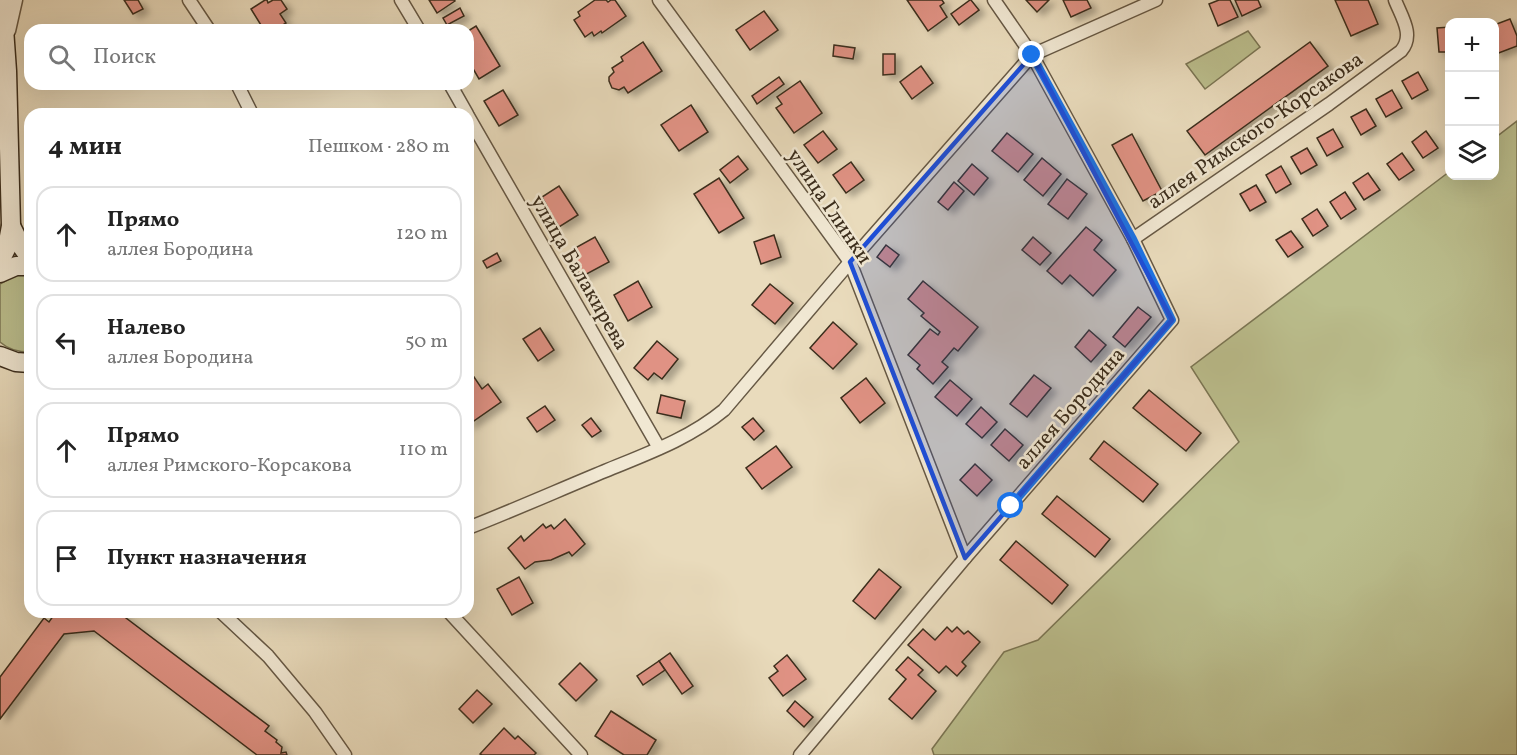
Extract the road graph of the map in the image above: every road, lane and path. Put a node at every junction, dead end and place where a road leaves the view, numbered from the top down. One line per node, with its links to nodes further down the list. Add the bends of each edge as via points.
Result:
1 (2, 0): 12 (street)
2 (16, 0): 12 (street, via 10,21)
3 (189, 0): 9 (street)
4 (402, 0): 10 (street)
5 (659, 0): 22 (street, улица Глинки)
6 (994, 0): 11 (street, аллея Римского-Корсакова)
7 (1156, 0): 11 (street)
8 (1395, 0): 19 (street, аллея Римского-Корсакова, via 1408,32 1401,51)
9 (205, 24)
10 (416, 24)
11 (1032, 55): 19 (street, аллея Римского-Корсакова); 22 (street)
12 (7, 71): 18 (street)
13 (240, 90): 15 (street)
14 (453, 90): 16 (street, улица Балакирева)
15 (249, 108)
16 (463, 108)
17 (474, 127): 25 (street, улица Балакирева)
18 (11, 226): 20 (street); 21 (street)
19 (1133, 239): 27 (street, аллея Бородина, via 1172,320)
20 (24, 250)
21 (0, 261)
22 (850, 261): 25 (street, via 724,410 691,433); 27 (street, улица Глинки)
23 (24, 266): 24 (street)
24 (0, 273)
25 (659, 448): 26 (street)
26 (474, 525)
27 (965, 558): 32 (street, аллея Бородина)
28 (227, 618): 30 (street, via 268,656)
29 (454, 618): 31 (street)
30 (345, 755)
31 (580, 755)
32 (800, 755)

